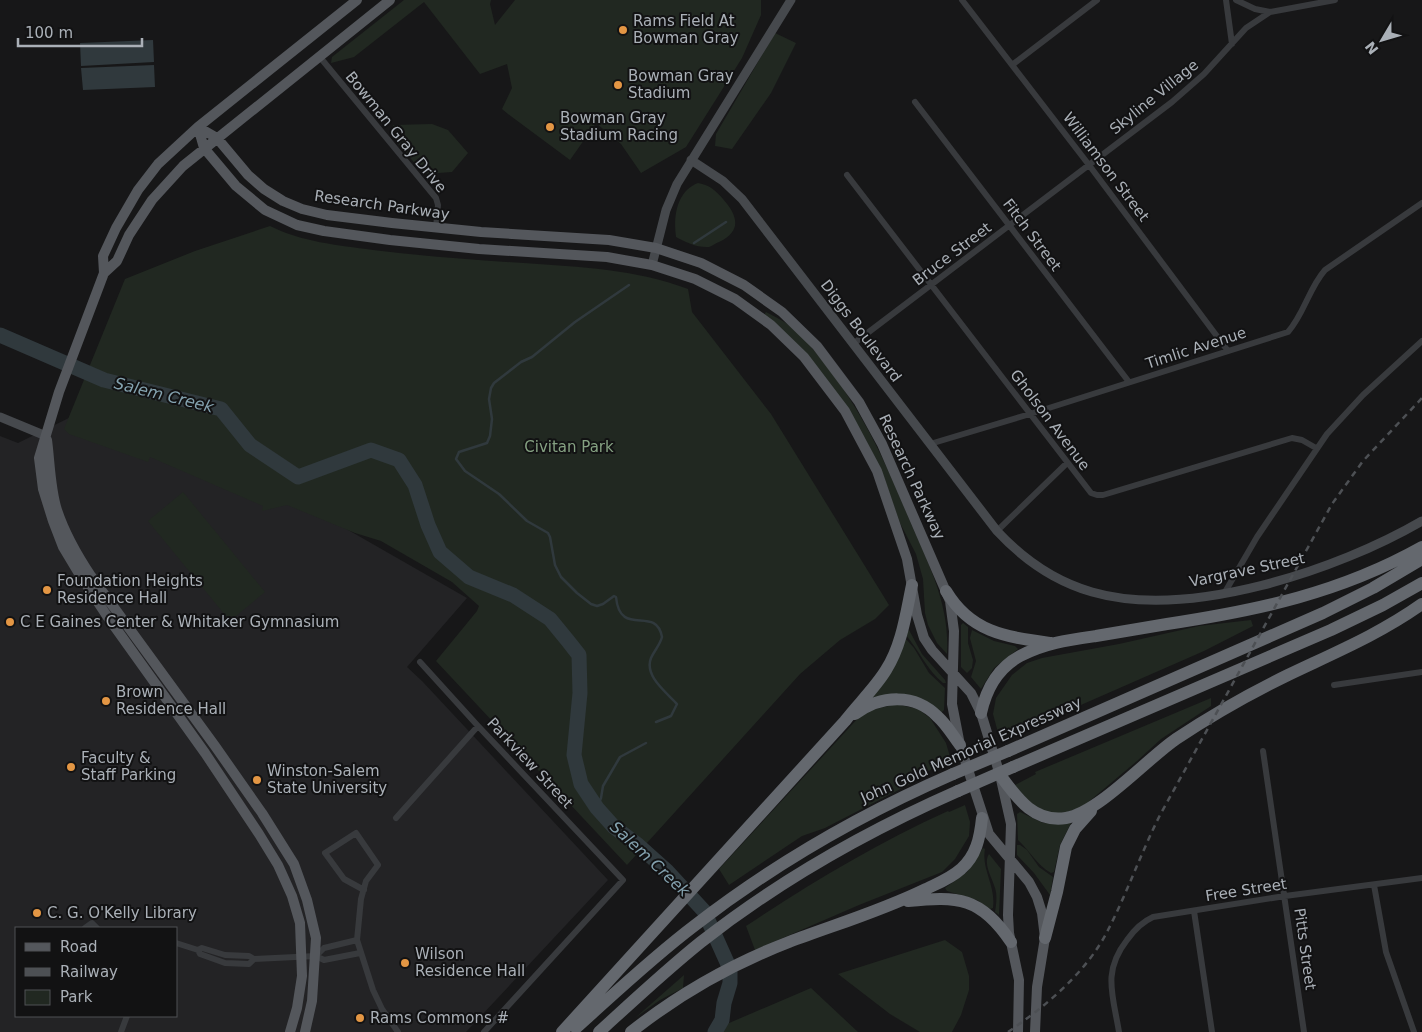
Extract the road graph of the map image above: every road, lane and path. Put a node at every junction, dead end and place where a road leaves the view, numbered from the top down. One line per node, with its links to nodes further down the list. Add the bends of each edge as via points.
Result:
1 (357, 0): 14 (main road)
2 (791, 0): 17 (street)
3 (962, 0): 12 (street, Williamson Street)
4 (1097, 0): 12 (street)
5 (1226, 0): 10 (street)
6 (1236, 0): 9 (street)
7 (1335, 0): 9 (street)
8 (386, 2): 11 (main road)
9 (1270, 12): 10 (street, via 1246,28)
10 (1232, 44): 18 (street, Skyline Village, via 1172,102)
11 (319, 56): 15 (main road); 22 (street, Bowman Gray Drive, via 436,198)
12 (1012, 65): 18 (street, Williamson Street)
13 (915, 102): 21 (street, Fitch Street)
14 (198, 127): 15 (main road, Research Parkway); 16 (main road, Research Parkway); 25 (main road, via 158,164 130,202 103,256)
15 (217, 138): 16 (main road); 22 (main road, Research Parkway, via 256,182 292,205 327,215)
16 (204, 148): 24 (main road, Research Parkway, via 254,202 275,216 303,227 399,241 607,257); 25 (main road, via 152,200 116,261)
17 (691, 160): 23 (street, via 668,203); 28 (street, Diggs Boulevard, via 723,181 742,199)
18 (1089, 165): 21 (street, Bruce Street); 29 (street, Williamson Street)
19 (847, 175): 26 (street, Gholson Avenue)
20 (1422, 203): 29 (street, Timlic Avenue, via 1325,270 1288,332)
21 (1010, 226): 26 (street, Bruce Street); 30 (street, Fitch Street)
22 (436, 228): 23 (main road, Research Parkway, via 609,240)
23 (656, 248): 24 (street); 43 (main road, Research Parkway, via 701,263 744,285 782,312 817,346 872,422)
24 (652, 265): 42 (main road, Research Parkway, via 682,274 754,312 789,341 819,374 857,431 877,471)
25 (104, 273): 33 (main road, via 59,392)
26 (931, 285): 28 (street, Bruce Street); 31 (street, Gholson Avenue)
27 (1422, 341): 35 (street, via 1349,409)
28 (854, 344): 34 (street, Diggs Boulevard)
29 (1228, 350): 30 (street, Timlic Avenue)
30 (1129, 382): 31 (street, Timlic Avenue)
31 (1030, 414): 34 (street, Timlic Avenue); 36 (street, Gholson Avenue)
32 (0, 417): 33 (street)
33 (46, 436): 76 (main road, via 39,458 42,482 63,547 278,865 300,922); 77 (main road, via 56,508 69,539 91,576 220,753 294,864 307,900 316,938)
34 (930, 444): 38 (street, Diggs Boulevard)
35 (1316, 448): 36 (street, Gholson Avenue, via 1292,438 1103,495 1087,489); 44 (street, via 1256,537)
36 (1067, 463): 38 (street)
37 (1422, 521): 44 (street, Vargrave Street, via 1336,562 1291,577)
38 (997, 532): 44 (street, Vargrave Street, via 1042,569 1093,592 1147,600)
39 (1422, 546): 46 (highway, via 1352,580 1271,606)
40 (1422, 560): 87 (highway, John Gold Memorial Expressway, bridge, via 1323,613 953,774 844,826 730,899 677,939)
41 (1422, 583): 88 (highway, bridge, via 1331,630 958,791 852,842 737,915 684,956)
42 (912, 585): 49 (main road, Research Parkway, via 924,638); 52 (highway, via 891,660)
43 (946, 591): 46 (highway, via 967,617 992,631); 49 (main road, Research Parkway, via 954,621)
44 (1225, 592)
45 (1422, 604): 57 (highway, via 1368,638 1217,713 1174,741)
46 (1052, 643): 51 (highway, via 1021,656 1002,670 988,691)
47 (420, 662): 53 (street, Parkview Street)
48 (1422, 672): 50 (street)
49 (953, 674): 51 (main road, Research Parkway, via 971,693); 54 (main road, Research Parkway, via 952,704)
50 (1334, 684)
51 (981, 714): 56 (main road, Research Parkway)
52 (845, 721): 54 (highway, via 880,701 910,700 936,715); 86 (highway)
53 (478, 726): 58 (street); 85 (street, Parkview Street, via 623,880)
54 (960, 746): 59 (main road, Research Parkway)
55 (1263, 751): 64 (street, Pitts Street)
56 (1000, 775): 57 (highway, via 1021,802 1042,816 1067,818); 60 (main road, Research Parkway, via 1011,824)
57 (1096, 804): 69 (highway, via 1075,829 1066,847)
58 (396, 818)
59 (982, 818): 60 (main road, Research Parkway, via 994,842); 65 (highway, via 978,845 961,869)
60 (1010, 859): 69 (main road, Research Parkway, via 1037,897); 71 (main road, Research Parkway)
61 (1422, 878): 62 (street, Free Street)
62 (1374, 885): 64 (street, Free Street); 95 (street, via 1386,952)
63 (364, 890): 63 (street, via 366,881 378,865 356,833 325,853 344,880); 70 (street)
64 (1285, 896): 66 (street, Free Street); 94 (street, Pitts Street)
65 (898, 902): 71 (highway, via 944,898 971,904 989,916); 89 (highway, via 732,967 661,1009)
66 (1194, 911): 92 (street, Free Street, via 1164,914 1146,920 1120,948 1111,969); 93 (street)
67 (86, 927): 68 (street, via 92,923)
68 (96, 927)
69 (1045, 938): 91 (main road, Research Parkway, via 1038,980)
70 (357, 940): 75 (street); 77 (street, via 324,948)
71 (1010, 942): 90 (main road, Research Parkway, via 1018,980)
72 (178, 944): 73 (street)
73 (198, 950): 74 (street); 79 (street)
74 (215, 952): 78 (street); 79 (street)
75 (360, 953): 77 (street, via 324,960); 84 (street, via 382,1009)
76 (302, 956): 77 (street); 78 (street); 82 (main road, via 297,1008)
77 (316, 956): 83 (main road)
78 (254, 959): 79 (street, via 249,964)
79 (215, 960)
80 (127, 1017): 81 (street)
81 (121, 1032)
82 (290, 1032)
83 (305, 1032)
84 (398, 1032)
85 (484, 1032)
86 (562, 1032)
87 (571, 1032)
88 (599, 1032)
89 (630, 1032)
90 (1018, 1032)
91 (1035, 1032)
92 (1119, 1032)
93 (1212, 1032)
94 (1304, 1032)
95 (1414, 1032)

